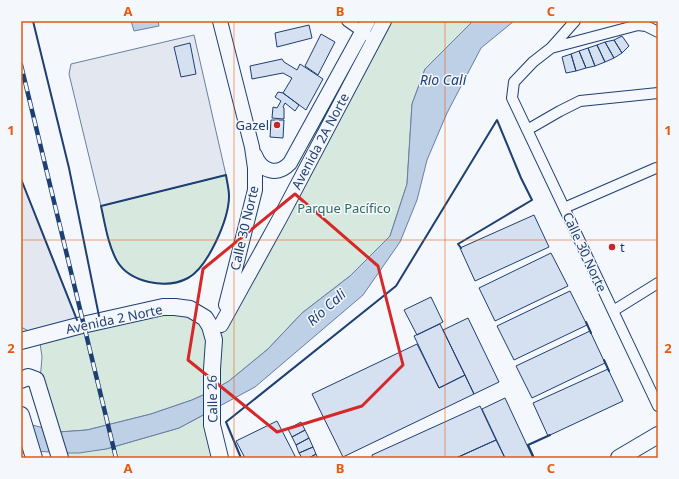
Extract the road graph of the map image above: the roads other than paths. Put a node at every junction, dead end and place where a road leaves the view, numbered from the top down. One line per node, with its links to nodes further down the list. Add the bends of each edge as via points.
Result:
1 (220, 21): 10 (main road, Calle 30 Norte)
2 (347, 21): 5 (street)
3 (384, 21): 5 (main road, Avenida 2A Norte)
4 (574, 21): 7 (street)
5 (368, 31): 10 (main road, Avenida 2A Norte, via 290,163 277,171 264,168 259,164); 15 (main road, Avenida 2A Norte, via 280,218)
6 (658, 32): 7 (street, via 638,25)
7 (551, 48): 9 (street, Calle 30 Norte, via 532,62 514,82 512,98)
8 (658, 93): 9 (street, via 580,101)
9 (527, 130): 12 (street, Calle 30 Norte)
10 (252, 147): 15 (main road, Calle 30 Norte, via 255,190)
11 (656, 168): 12 (street)
12 (564, 208): 14 (street, Calle 30 Norte)
13 (658, 283): 14 (street)
14 (613, 311): 19 (street, Calle 30 Norte)
15 (221, 325): 16 (main road, Calle 30 Norte)
16 (214, 340): 17 (main road, Avenida 2 Norte, via 205,318 190,309 175,307 114,318); 22 (main road, Calle 26, via 212,425)
17 (21, 341)
18 (21, 380): 24 (main road, via 28,377 36,380)
19 (658, 406)
20 (21, 415): 23 (main road)
21 (658, 435): 25 (main road)
22 (220, 456)
23 (34, 458)
24 (60, 458)
25 (619, 458)

